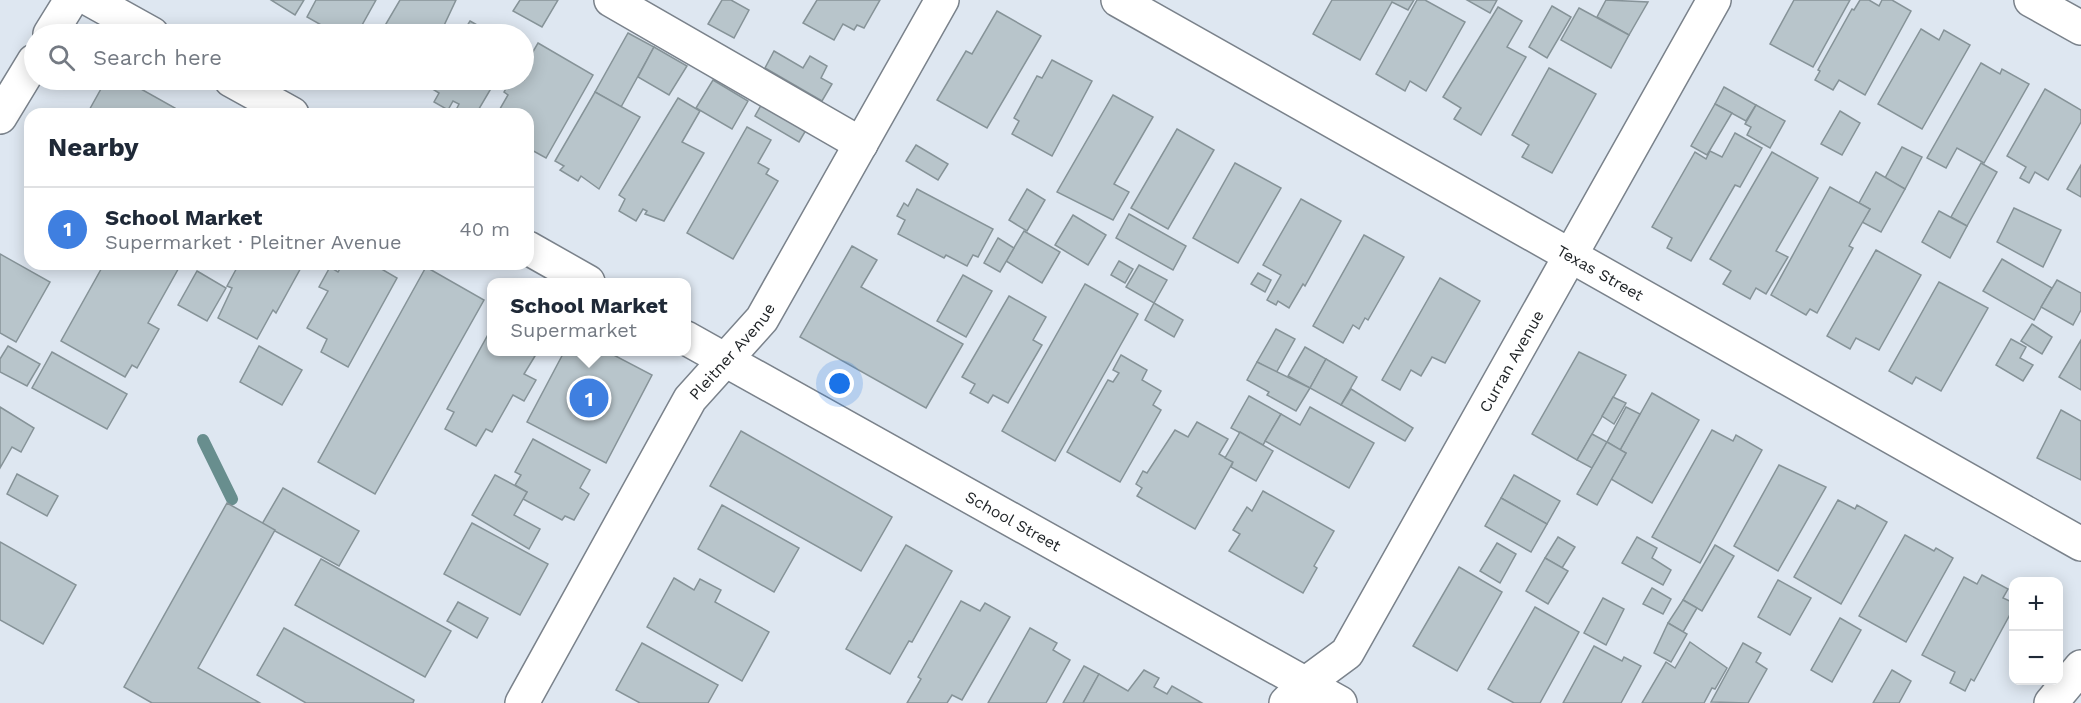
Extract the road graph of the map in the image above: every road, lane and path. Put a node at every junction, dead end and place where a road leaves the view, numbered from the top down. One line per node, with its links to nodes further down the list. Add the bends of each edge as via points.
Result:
1 (71, 0): 8 (street)
2 (91, 0): 9 (street)
3 (611, 0): 15 (street)
4 (942, 0): 15 (street, Pleitner Avenue)
5 (1118, 0): 17 (street, Texas Street)
6 (1713, 0): 17 (street, Curran Avenue)
7 (2031, 0): 10 (street)
8 (56, 24)
9 (134, 24)
10 (2081, 28)
11 (24, 77): 14 (street)
12 (249, 90): 13 (street)
13 (281, 108)
14 (0, 117)
15 (861, 144): 20 (street, Pleitner Avenue, via 762,319)
16 (534, 251): 18 (street)
17 (1570, 255): 21 (street, Texas Street); 23 (street, Curran Avenue, via 1347,653)
18 (581, 278)
19 (691, 340): 20 (street, School Street)
20 (725, 360): 23 (street, School Street); 24 (street, Pleitner Avenue, via 690,399)
21 (2081, 544)
22 (2081, 667): 26 (street)
23 (1296, 694): 25 (street, School Street)
24 (522, 703)
25 (1340, 703)
26 (2052, 703)

